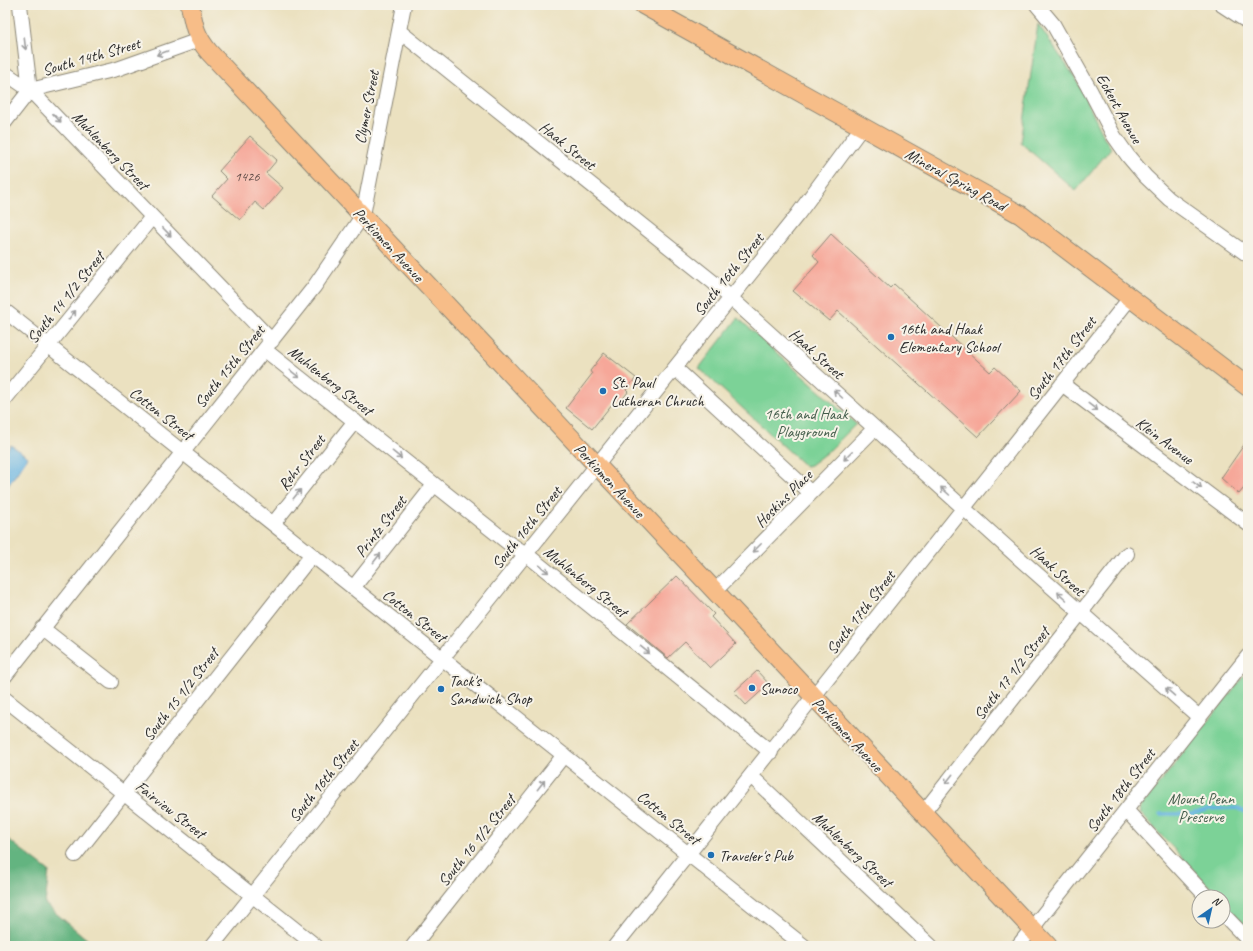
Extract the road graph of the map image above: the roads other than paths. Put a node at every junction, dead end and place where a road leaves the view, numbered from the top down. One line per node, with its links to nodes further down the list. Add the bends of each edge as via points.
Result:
1 (20, 5): 11 (street, one-way to 11)
2 (190, 5): 9 (main road, Perkiomen Avenue)
3 (404, 5): 8 (street, Clymer Street)
4 (643, 5): 13 (main road, Mineral Spring Road)
5 (1037, 5): 16 (street, Eckert Avenue, via 1053,24 1114,136 1140,171 1169,199)
6 (1222, 5): 7 (street)
7 (1248, 22)
8 (398, 31): 14 (street, Clymer Street); 17 (street, Haak Street)
9 (199, 40): 11 (street, South 14th Street, one-way to 11, via 117,69); 14 (main road, Perkiomen Avenue)
10 (5, 73): 11 (street, Muhlenberg Street)
11 (30, 90): 12 (street, South 14th Street); 15 (street, Muhlenberg Street, one-way to 15)
12 (5, 122)
13 (862, 127): 17 (street, South 16th Street); 18 (main road, Mineral Spring Road, via 1021,215)
14 (363, 215): 21 (street, South 15th Street, via 314,287); 29 (main road, Perkiomen Avenue)
15 (152, 217): 20 (street, South 14 1/2 Street, one-way to 15); 21 (street, Muhlenberg Street, one-way to 21)
16 (1248, 255)
17 (731, 298): 22 (street, South 16th Street); 27 (street, Haak Street, one-way to 17)
18 (1130, 298): 23 (street, South 17th Street); 24 (main road, Mineral Spring Road)
19 (5, 311): 20 (street, Cotton Street)
20 (48, 345): 25 (street, South 14 1/2 Street); 28 (street, Cotton Street)
21 (268, 346): 26 (street, Muhlenberg Street, one-way to 26); 28 (street, South 15th Street)
22 (675, 368): 29 (street, South 16th Street); 31 (street)
23 (1062, 384): 32 (street, South 17th Street); 34 (street, Klein Avenue, one-way to 34)
24 (1248, 387)
25 (5, 399)
26 (355, 421): 30 (street, Muhlenberg Street, one-way to 30); 33 (street, Rehr Street, one-way to 26)
27 (875, 428): 31 (street, Hoskins Place, one-way to 31); 32 (street, Haak Street, one-way to 27)
28 (182, 452): 33 (street, Cotton Street); 41 (street, South 15th Street)
29 (597, 466): 35 (street, South 16th Street); 39 (main road, Perkiomen Avenue)
30 (434, 485): 35 (street, Muhlenberg Street); 38 (street, Printz Street, one-way to 30)
31 (812, 493): 39 (street, Hoskins Place, one-way to 39)
32 (964, 508): 40 (street, Haak Street, one-way to 32); 46 (street, South 17th Street)
33 (273, 524): 37 (street, Cotton Street)
34 (1248, 524)
35 (526, 554): 43 (street, South 16th Street); 49 (street, Muhlenberg Street, one-way to 49)
36 (1127, 554): 40 (street, South 17 1/2 Street)
37 (312, 555): 38 (street, Cotton Street); 52 (street, South 15 1/2 Street)
38 (353, 588): 43 (street, Cotton Street)
39 (714, 592): 46 (main road, Perkiomen Avenue)
40 (1081, 613): 48 (street, Haak Street, one-way to 40); 54 (street, South 17 1/2 Street, one-way to 54)
41 (42, 628): 44 (street, South 15th Street); 45 (street)
42 (1248, 656): 48 (street, South 18th Street)
43 (442, 658): 50 (street, Cotton Street); 58 (street, South 16th Street)
44 (5, 676)
45 (111, 682)
46 (814, 698): 49 (street, South 17th Street); 54 (main road, Perkiomen Avenue)
47 (5, 699): 52 (street, Fairview Street)
48 (1199, 718): 53 (street, South 18th Street)
49 (771, 752): 51 (street, South 17th Street)
50 (564, 755): 55 (street, Cotton Street); 64 (street, South 16 1/2 Street, one-way to 50)
51 (751, 776): 55 (street, South 17th Street); 67 (street, Muhlenberg Street)
52 (124, 793): 56 (street, South 15 1/2 Street); 58 (street, Fairview Street)
53 (1126, 810): 57 (street); 60 (street, South 18th Street)
54 (922, 813): 60 (main road, Perkiomen Avenue)
55 (689, 854): 65 (street, South 17th Street); 66 (street, Cotton Street)
56 (75, 855)
57 (1200, 889)
58 (253, 895): 62 (street, South 16th Street); 63 (street, Fairview Street)
59 (1231, 922): 61 (street)
60 (1031, 929): 68 (street, South 18th Street); 69 (main road, Perkiomen Avenue)
61 (1248, 940)
62 (212, 946)
63 (316, 946)
64 (413, 946)
65 (615, 946)
66 (804, 946)
67 (931, 946)
68 (1018, 946)
69 (1048, 946)

